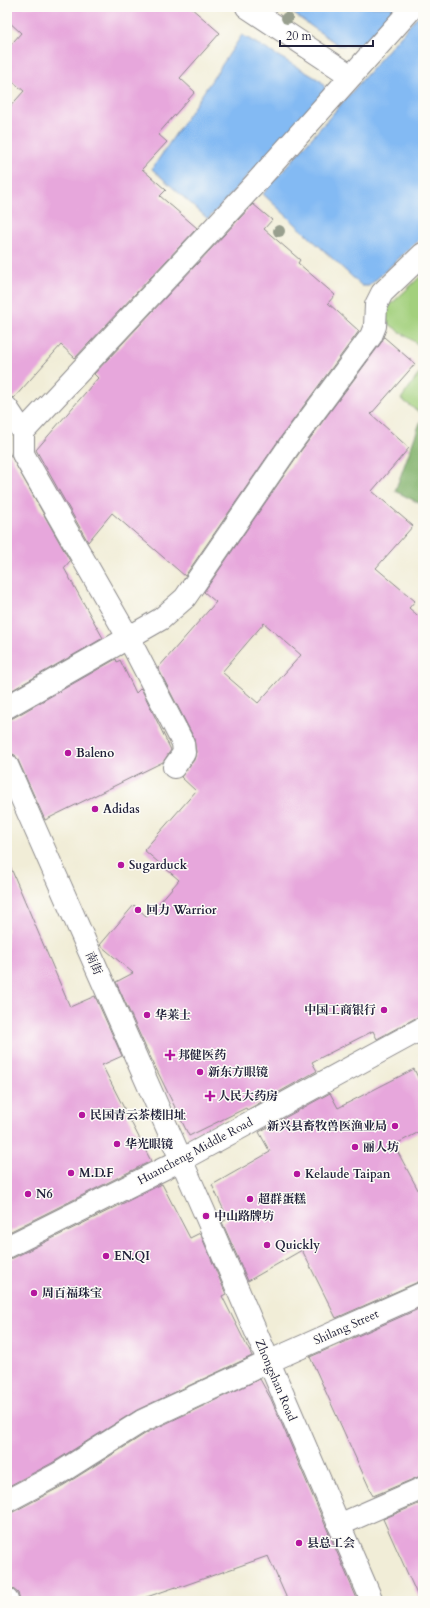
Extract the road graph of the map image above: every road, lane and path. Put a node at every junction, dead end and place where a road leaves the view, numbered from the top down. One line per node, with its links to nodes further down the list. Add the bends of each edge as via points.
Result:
1 (247, 7): 3 (street)
2 (413, 7): 3 (street)
3 (351, 76): 6 (street, via 252,187)
4 (423, 254): 7 (street, via 382,294 376,305 375,326 371,336 290,445 185,598 161,619)
5 (7, 408): 6 (street)
6 (23, 432): 7 (street, via 23,454)
7 (128, 637): 8 (street); 10 (street, via 183,744 184,753)
8 (7, 707)
9 (7, 765): 12 (street, 南街)
10 (174, 767)
11 (423, 1028): 12 (street, Huancheng Middle Road)
12 (181, 1160): 13 (street, Huancheng Middle Road); 15 (street, Zhongshan Road)
13 (7, 1246)
14 (423, 1293): 15 (street, Shilang Street)
15 (268, 1362): 17 (street, Shilang Street, via 142,1422); 18 (street, Zhongshan Road)
16 (423, 1488): 18 (street)
17 (7, 1502)
18 (339, 1526): 19 (street, Zhongshan Road)
19 (372, 1601)

